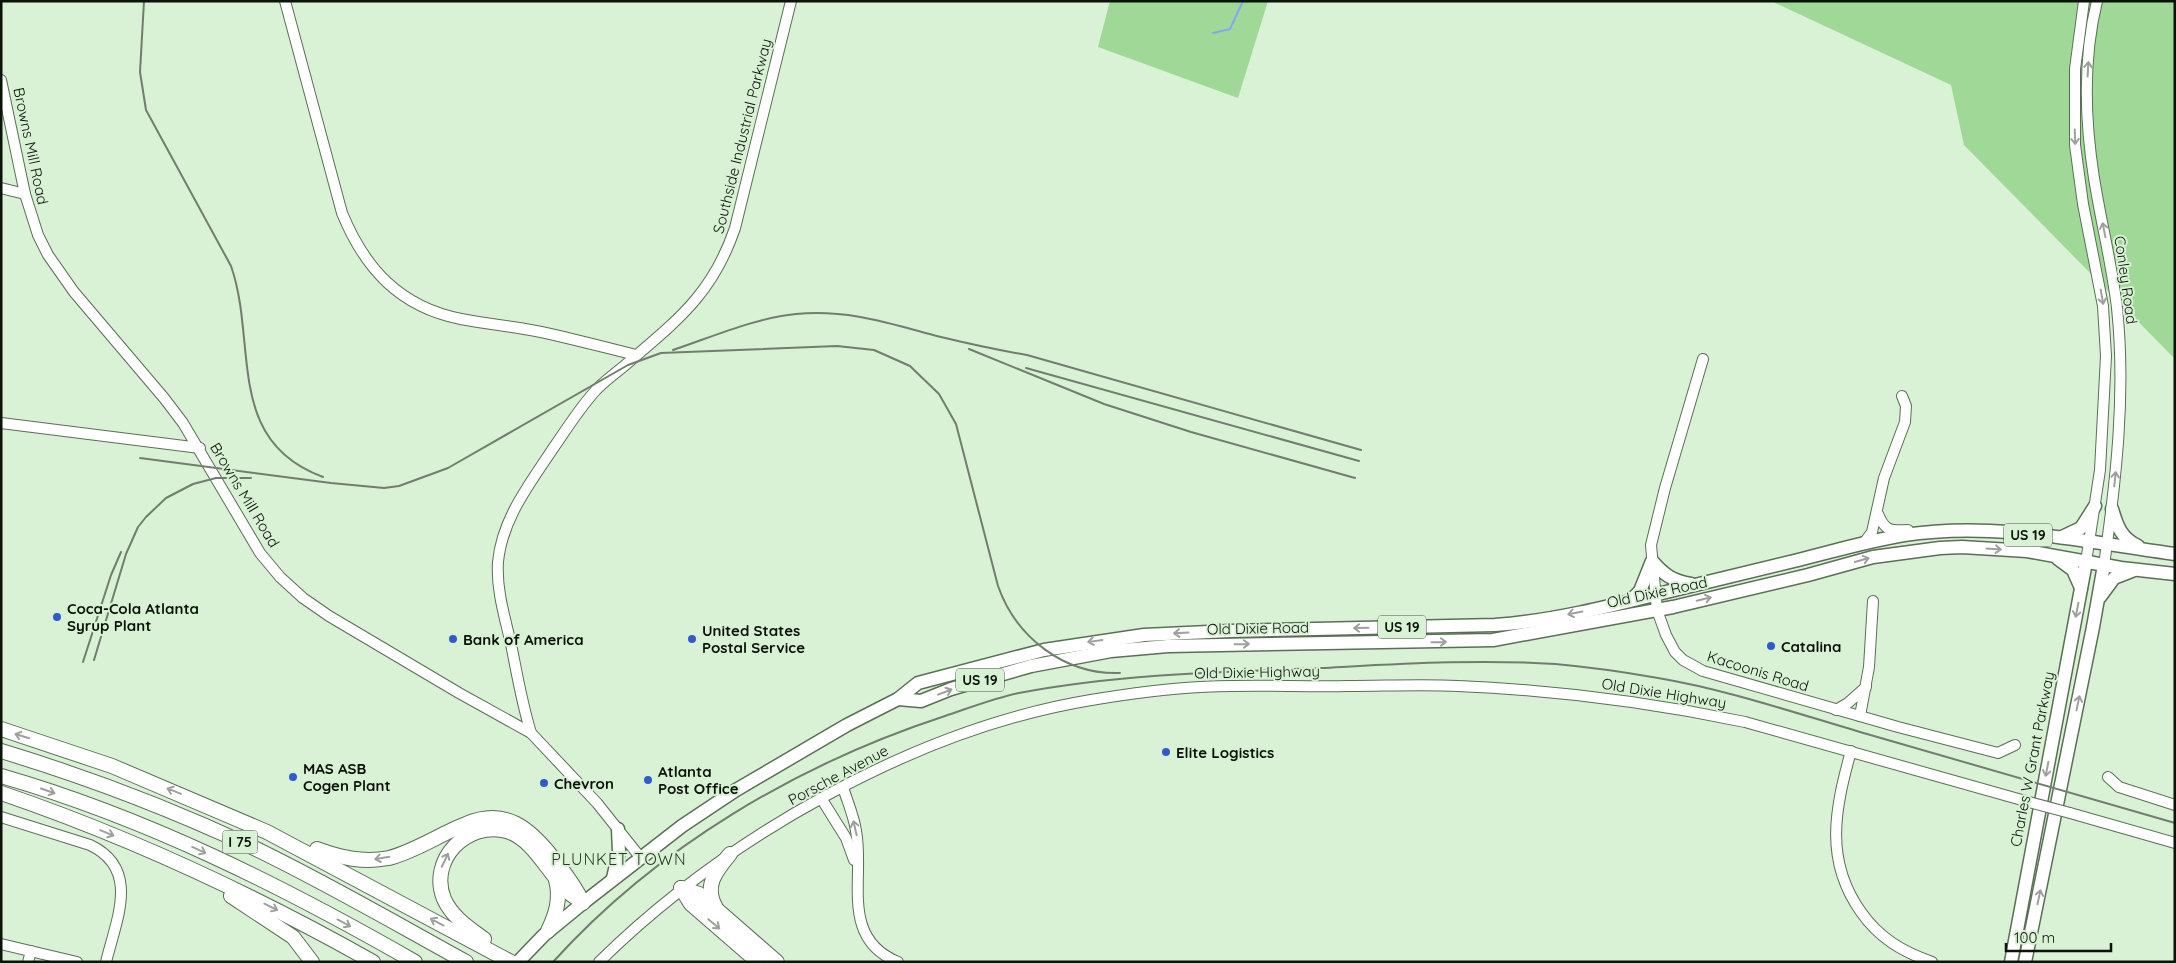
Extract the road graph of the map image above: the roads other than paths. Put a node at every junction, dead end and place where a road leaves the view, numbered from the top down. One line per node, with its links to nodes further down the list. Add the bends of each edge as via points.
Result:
1 (285, 1): 8 (street, via 342,213 352,238 379,276 397,291 437,312 460,319 537,331)
2 (791, 1): 8 (street, Southside Industrial Parkway, via 728,250 695,302)
3 (2084, 1): 13 (street, Conley Road, one-way to 13, via 2075,69 2076,145 2105,330 2100,470)
4 (2097, 1): 14 (street, Conley Road, one-way to 4, via 2120,415 2120,358 2114,285 2094,179 2089,130 2088,71)
5 (1, 80): 7 (street, Browns Mill Road)
6 (1, 188): 7 (street)
7 (25, 194): 12 (street, Browns Mill Road, via 38,235 60,274 164,398)
8 (636, 355): 42 (street, Southside Industrial Parkway, via 596,390 570,423 517,503 504,535 498,562 499,584)
9 (1703, 359): 24 (street, Kacoonis Road, via 1663,496 1651,545)
10 (1902, 396): 15 (street, via 1906,406 1905,422 1884,478)
11 (1, 423): 12 (street)
12 (200, 448): 42 (street, Browns Mill Road, via 260,553 303,598)
13 (2095, 506): 17 (main road, via 2080,528); 18 (street, Conley Road)
14 (2112, 509): 20 (street, Conley Road); 21 (main road, via 2123,536)
15 (1878, 514): 16 (street, via 1883,525 1890,530 1968,525); 19 (street)
16 (2002, 532): 17 (main road, Old Dixie Road / US 19); 19 (main road, Old Dixie Road / US 19, via 1929,532)
17 (2060, 538): 18 (main road, Old Dixie Road / US 19)
18 (2090, 542): 20 (main road, Old Dixie Road / US 19); 25 (street, Conley Road)
19 (1864, 544): 29 (main road, Old Dixie Road / US 19)
20 (2107, 544): 21 (main road, Old Dixie Road / US 19); 26 (street, Conley Road)
21 (2145, 550): 22 (main road, Old Dixie Road / US 19)
22 (2175, 554)
23 (2051, 556): 25 (main road, Old Dixie Road / US 19); 30 (main road, via 2073,570); 35 (main road, Old Dixie Road / US 19, one-way to 23, via 1873,557 1906,552 1962,547 2027,551)
24 (1652, 561): 29 (main road, via 1675,582); 31 (street, Kacoonis Road); 32 (main road, via 1640,591)
25 (2086, 562): 26 (main road, Old Dixie Road / US 19); 30 (main road, Charles W Grant Parkway)
26 (2104, 565): 27 (main road, Old Dixie Road); 34 (main road)
27 (2139, 570): 28 (main road, Old Dixie Road); 34 (main road, via 2114,578)
28 (2175, 574)
29 (1693, 585): 31 (main road, Old Dixie Road / US 19)
30 (2081, 588): 68 (main road, Charles W Grant Parkway, one-way to 68)
31 (1657, 594): 32 (main road, Old Dixie Road / US 19); 35 (street, Kacoonis Road)
32 (1630, 601): 38 (main road, Old Dixie Road / US 19, one-way to 38, via 1511,624 1230,630 1088,642 1012,657 918,683)
33 (1872, 601): 36 (street)
34 (2098, 601): 87 (main road, one-way to 34)
35 (1657, 610): 38 (main road, Old Dixie Road / US 19, one-way to 35, via 921,701 1031,666 1140,648 1493,640); 39 (street, Kacoonis Road, via 1672,646 1687,664)
36 (1866, 687): 39 (street); 40 (street)
37 (1131, 694): 45 (street, Old Dixie Highway, via 1202,687 1413,685 1582,695 1745,722); 49 (street, Porsche Avenue, via 1046,709 988,724 909,755)
38 (898, 700): 58 (main road, US 19, via 847,725 736,790)
39 (1836, 710): 40 (street, Kacoonis Road)
40 (1860, 716): 43 (street, Kacoonis Road, via 1998,753)
41 (1, 729): 55 (highway, one-way to 41, via 112,766)
42 (531, 733): 54 (street, Browns Mill Road)
43 (2014, 745)
44 (1, 751): 77 (highway, I 75, via 113,788 252,847)
45 (1850, 751): 56 (street, Old Dixie Highway, bridge); 84 (street, via 1839,796 1836,835 1839,868 1847,889 1877,932 1906,952)
46 (1, 759): 76 (highway, via 163,817 247,854)
47 (1, 776): 75 (highway, I 75, one-way to 75, via 100,809 178,840 306,902)
48 (2108, 777): 52 (street, via 2120,787)
49 (843, 787): 51 (street, Porsche Avenue); 60 (street, one-way to 49, via 857,832)
50 (1, 793): 59 (highway, one-way to 59)
51 (821, 798): 57 (street, Porsche Avenue); 60 (street, via 846,838)
52 (2175, 805)
53 (1, 817): 72 (street, via 90,845 113,863 120,876 122,892)
54 (618, 829): 58 (street, Browns Mill Road); 62 (main road, via 620,852)
55 (267, 832): 64 (highway, one-way to 55, via 574,884 538,839 529,830 499,818 475,820 404,853 370,860 340,857); 78 (highway, one-way to 55)
56 (2175, 843)
57 (730, 854): 63 (street, Porsche Avenue); 65 (highway, via 710,883 710,898)
58 (640, 857): 62 (main road, US 19)
59 (179, 864): 73 (highway, via 279,926 293,937); 74 (highway, one-way to 74, via 278,911)
60 (857, 871): 83 (street, via 861,923 877,948)
61 (554, 877): 64 (highway, via 566,891); 66 (highway, via 559,898 556,914); 79 (highway, one-way to 61, via 469,928 450,910 441,890 444,859 465,837 497,829 523,840)
62 (613, 878): 64 (main road, US 19)
63 (681, 888): 65 (highway, via 699,894); 80 (street, Porsche Avenue); 81 (highway, one-way to 81, via 691,904)
64 (583, 902): 66 (main road, US 19)
65 (716, 909): 82 (highway)
66 (546, 933): 79 (main road, US 19)
67 (1, 944): 69 (street)
68 (2013, 948): 85 (main road); 86 (main road, Charles W Grant Parkway)
69 (31, 951): 70 (street); 71 (street)
70 (28, 962)
71 (77, 962)
72 (106, 962)
73 (312, 962)
74 (372, 962)
75 (415, 962)
76 (446, 962)
77 (466, 962)
78 (511, 962)
79 (517, 962)
80 (598, 962)
81 (758, 962)
82 (777, 962)
83 (898, 962)
84 (1932, 962)
85 (1999, 962)
86 (2011, 962)
87 (2025, 962)

